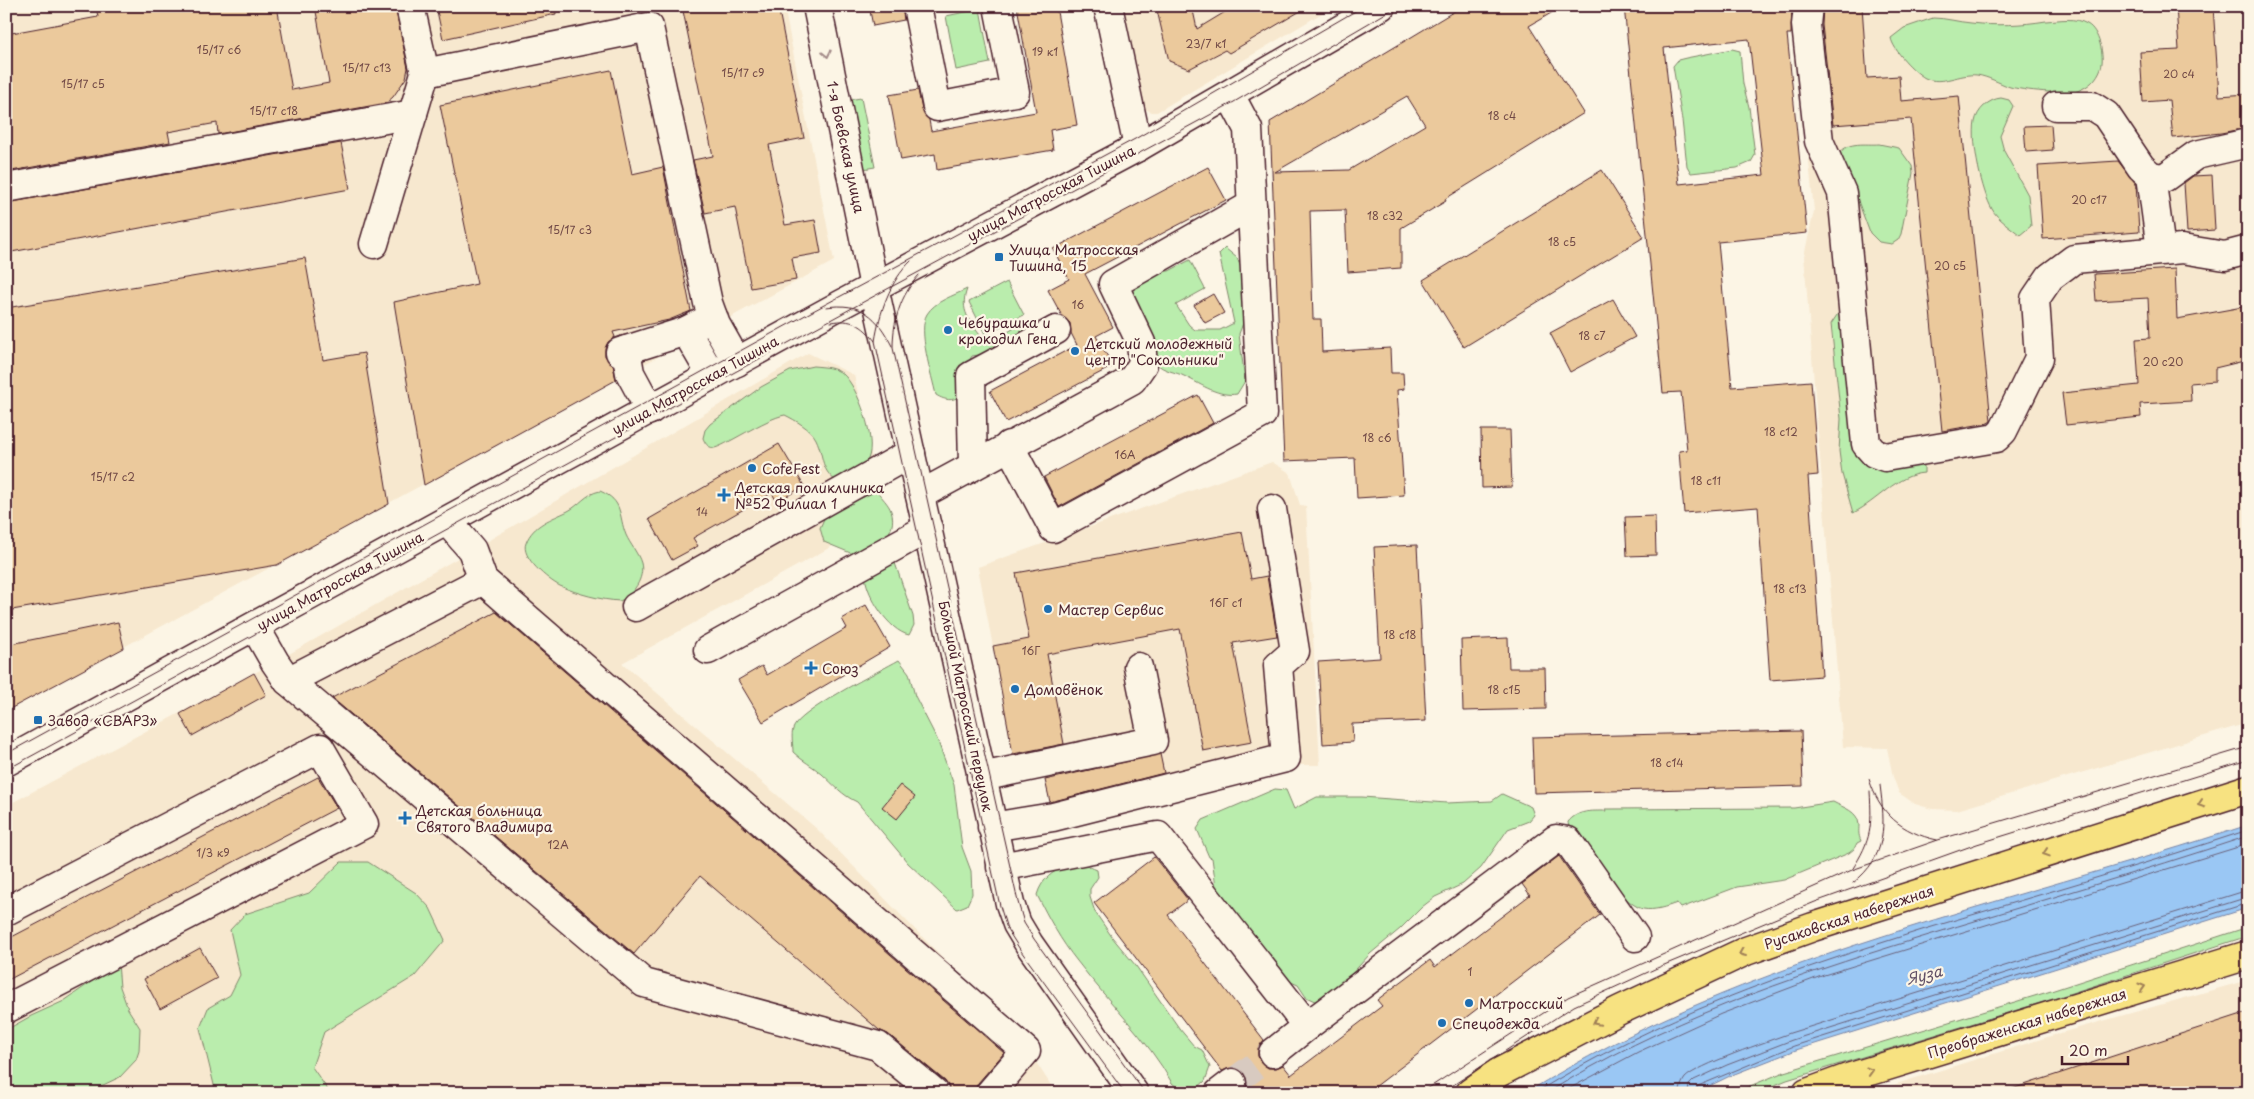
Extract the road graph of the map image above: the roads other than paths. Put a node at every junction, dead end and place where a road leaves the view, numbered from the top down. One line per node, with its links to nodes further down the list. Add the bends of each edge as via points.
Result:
1 (410, 6): 8 (street)
2 (817, 6): 20 (street, 1-я Боевская улица, one-way to 20)
3 (917, 6): 4 (street, via 937,107 1015,92)
4 (998, 6)
5 (1108, 6): 13 (street)
6 (1381, 6): 9 (street, улица Матросская Тишина)
7 (1808, 6): 18 (street, via 1806,25 1819,141 1842,193 1866,444 1874,453 1885,457 1996,438 2039,358 2035,299 2050,277 2074,259)
8 (425, 74): 11 (street); 21 (street, via 649,27)
9 (1230, 95): 13 (street, улица Матросская Тишина); 16 (street, via 1248,129)
10 (2056, 106): 14 (street, via 2092,106 2106,115 2141,167)
11 (413, 114): 15 (street); 17 (street)
12 (2248, 143): 14 (street, via 2196,155 2164,178)
13 (1138, 147): 20 (street, улица Матросская Тишина)
14 (2151, 176): 18 (street)
15 (6, 188)
16 (1252, 205): 27 (street, via 1113,284 1141,343 1143,364 1132,380); 27 (street, via 1262,414 1053,528)
17 (374, 244)
18 (2160, 250): 19 (street, via 2182,249 2225,256)
19 (2248, 250)
20 (874, 287): 24 (street, улица Матросская Тишина); 28 (street, Большой Матросский переулок)
21 (713, 317): 23 (street); 24 (street)
22 (1056, 330): 29 (street, via 971,376)
23 (686, 331): 25 (street); 26 (street, via 623,351 630,373)
24 (737, 362): 25 (street, улица Матросская Тишина)
25 (712, 376): 26 (street, улица Матросская Тишина)
26 (650, 410): 32 (street, улица Матросская Тишина)
27 (1010, 445): 29 (street)
28 (911, 454): 30 (street, Большой Матросский переулок); 35 (street)
29 (973, 466): 30 (street)
30 (920, 495): 33 (street, Большой Матросский переулок)
31 (1272, 509): 43 (street, via 1295,651 1278,666 1286,758 1053,817)
32 (447, 521): 34 (street, via 472,550); 36 (street, улица Матросская Тишина)
33 (928, 528): 37 (street); 41 (street, Большой Матросский переулок)
34 (483, 580): 39 (street); 52 (street, via 1026,1051)
35 (636, 607)
36 (255, 627): 39 (street); 40 (street, улица Матросская Тишина)
37 (708, 650)
38 (1138, 667): 41 (street, via 1153,741)
39 (288, 681): 51 (street, via 644,984 878,1046)
40 (6, 762)
41 (981, 777): 43 (street, Большой Матросский переулок)
42 (2248, 789): 54 (main road, Русаковская набережная, one-way to 54, via 1746,951 1620,1010 1498,1073)
43 (992, 827): 44 (street, Большой Матросский переулок)
44 (1001, 867): 49 (street, via 1158,836); 53 (street, Большой Матросский переулок, via 1017,924)
45 (6, 910): 48 (street, via 320,748 364,824)
46 (1635, 937): 49 (street, via 1568,841 1556,839)
47 (2248, 955): 55 (main road, Преображенская набережная, one-way to 47)
48 (6, 1009)
49 (1307, 1026): 50 (street)
50 (1273, 1053)
51 (935, 1093)
52 (990, 1093)
53 (1134, 1093)
54 (1470, 1093)
55 (1807, 1093)

